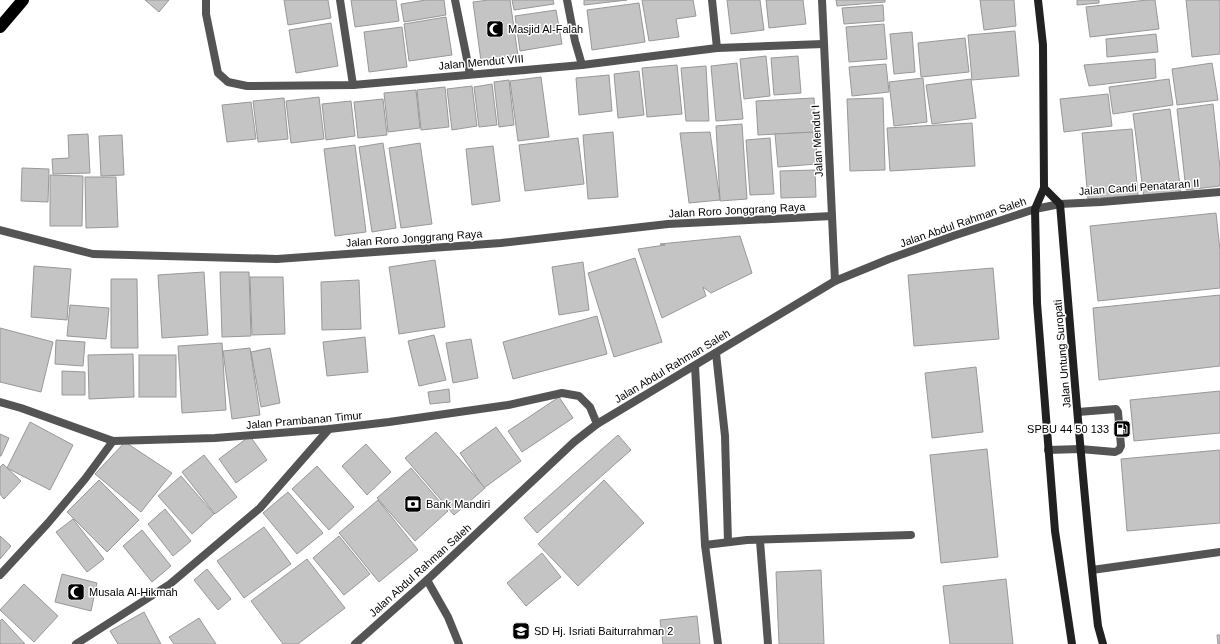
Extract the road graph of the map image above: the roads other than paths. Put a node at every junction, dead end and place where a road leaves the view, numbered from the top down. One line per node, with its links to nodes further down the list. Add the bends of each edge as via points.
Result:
1 (23, 0): 9 (highway)
2 (206, 0): 14 (street, Jalan Mendut VIII, via 206,14 218,73 228,82 247,86)
3 (340, 0): 14 (street)
4 (455, 0): 13 (street)
5 (568, 0): 12 (street)
6 (712, 0): 11 (street)
7 (822, 0): 10 (street, Jalan Mendut I)
8 (1038, 0): 15 (main road, Jalan Untung Suropati, via 1043,45)
9 (0, 27)
10 (823, 44): 11 (street, Jalan Mendut VIII); 19 (street, Jalan Mendut I)
11 (717, 48): 12 (street, Jalan Mendut VIII)
12 (582, 65): 13 (street, Jalan Mendut VIII)
13 (470, 74): 14 (street, Jalan Mendut VIII)
14 (353, 85)
15 (1044, 188): 17 (main road); 18 (main road, Jalan Untung Suropati)
16 (1220, 192): 17 (street, Jalan Candi Penataran II)
17 (1060, 204): 18 (street, Jalan Abdul Rahman Saleh); 25 (main road, Jalan Untung Suropati)
18 (1035, 209): 21 (street, Jalan Abdul Rahman Saleh, via 889,259); 30 (main road, Jalan Untung Suropati, via 1037,303)
19 (832, 216): 20 (street, Jalan Roro Jonggrang Raya, via 668,224 501,243 277,259 93,254); 21 (street, Jalan Mendut I)
20 (0, 230)
21 (835, 281): 22 (street, Jalan Abdul Rahman Saleh)
22 (716, 353): 23 (street, Jalan Abdul Rahman Saleh); 33 (street, via 725,436)
23 (695, 366): 26 (street, Jalan Abdul Rahman Saleh); 34 (street)
24 (0, 402): 28 (street, Jalan Prambanan Timur)
25 (1078, 412): 29 (main road, Jalan Untung Suropati); 29 (street, via 1116,409 1122,446 1115,452)
26 (597, 424): 27 (street, Jalan Prambanan Timur, via 590,407 579,396 562,393 508,405); 38 (street, Jalan Abdul Rahman Saleh, via 574,442)
27 (329, 429): 28 (street, Jalan Prambanan Timur, via 215,438); 39 (street, via 260,508 170,584)
28 (113, 441): 37 (street, via 48,523)
29 (1080, 449): 30 (street); 36 (main road, Jalan Untung Suropati)
30 (1048, 450): 44 (main road, Jalan Untung Suropati, via 1055,531)
31 (911, 534): 32 (street)
32 (760, 541): 33 (street); 43 (street)
33 (728, 542): 34 (street)
34 (705, 545): 42 (street)
35 (1220, 552): 36 (street)
36 (1092, 570): 45 (main road, Jalan Untung Suropati, via 1098,626)
37 (0, 575)
38 (427, 580): 40 (street, Jalan Abdul Rahman Saleh); 41 (street, via 448,617)
39 (76, 644)
40 (355, 644)
41 (459, 644)
42 (718, 644)
43 (768, 644)
44 (1072, 644)
45 (1103, 644)

